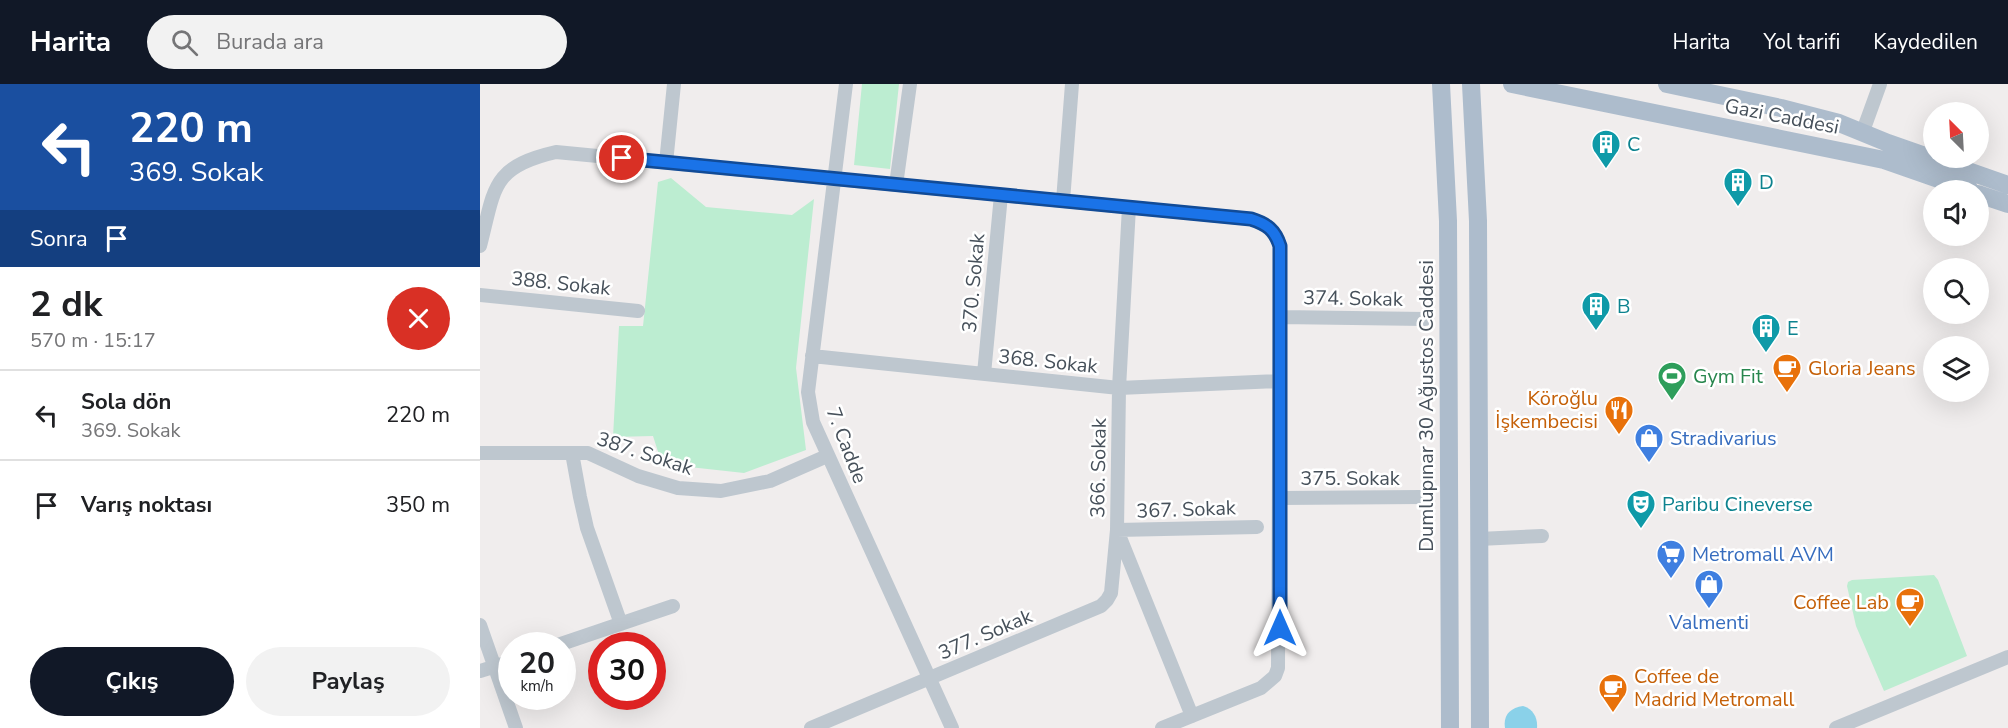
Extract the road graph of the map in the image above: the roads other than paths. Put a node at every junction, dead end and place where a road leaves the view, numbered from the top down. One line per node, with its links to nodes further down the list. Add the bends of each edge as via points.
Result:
1 (674, 84): 13 (street)
2 (846, 84): 14 (street, 7. Cadde)
3 (910, 84): 16 (street)
4 (1072, 84): 21 (street)
5 (1442, 84): 57 (main road, Dumlupınar 30 Ağustos Caddesi, via 1448,221)
6 (1472, 84): 42 (main road, via 1478,221)
7 (1512, 84): 12 (main road, Gazi Caddesi)
8 (1667, 84): 10 (main road, Gazi Caddesi)
9 (1880, 84): 11 (street)
10 (1812, 116): 11 (main road, Gazi Caddesi); 12 (main road)
11 (1863, 131): 17 (main road, Gazi Caddesi)
12 (1806, 143): 15 (main road, Gazi Caddesi, via 1884,160)
13 (666, 163): 14 (street); 24 (street, via 556,152 519,164 504,175)
14 (834, 179): 16 (street); 30 (street, 7. Cadde)
15 (1941, 180)
16 (896, 185): 18 (street)
17 (2008, 185)
18 (1001, 195): 21 (street); 31 (street, 370. Sokak)
19 (1989, 198): 22 (main road)
20 (480, 200): 24 (street)
21 (1063, 201): 23 (street)
22 (2008, 204)
23 (1129, 207): 28 (street, via 1251,219 1270,228 1280,246); 33 (street, 366. Sokak)
24 (489, 211): 25 (street)
25 (480, 246)
26 (480, 295): 27 (street, 388. Sokak)
27 (638, 311)
28 (1280, 317): 29 (street, 374. Sokak); 32 (street)
29 (1425, 319)
30 (812, 356): 31 (street, 368. Sokak); 36 (street, 7. Cadde, via 808,392 813,422)
31 (984, 374): 33 (street, 368. Sokak)
32 (1280, 381): 33 (street, 368. Sokak); 38 (street)
33 (1119, 388): 40 (street, 366. Sokak)
34 (480, 453): 35 (street, 387. Sokak)
35 (572, 453): 36 (street, 387. Sokak, via 588,453 638,476 678,488 721,491 770,481); 44 (street, via 587,528)
36 (827, 456): 51 (street, 7. Cadde)
37 (1421, 497): 38 (street, 375. Sokak)
38 (1280, 498): 52 (street, via 1275,676 1261,688)
39 (1257, 527): 40 (street, 367. Sokak)
40 (1117, 531): 51 (street, 377. Sokak, via 1111,593 1101,606); 52 (street, 366. Sokak)
41 (1542, 536): 42 (street)
42 (1479, 539): 58 (main road)
43 (673, 606): 44 (street)
44 (621, 624): 46 (street)
45 (480, 625): 49 (street)
46 (576, 639)
47 (2008, 657): 59 (street)
48 (498, 665): 49 (street)
49 (494, 666): 50 (street); 53 (street)
50 (480, 671)
51 (930, 679): 54 (street, 377. Sokak); 55 (street, 7. Cadde)
52 (1189, 721): 56 (street)
53 (516, 728)
54 (812, 728)
55 (952, 728)
56 (1162, 728)
57 (1450, 728)
58 (1480, 728)
59 (1836, 728)

